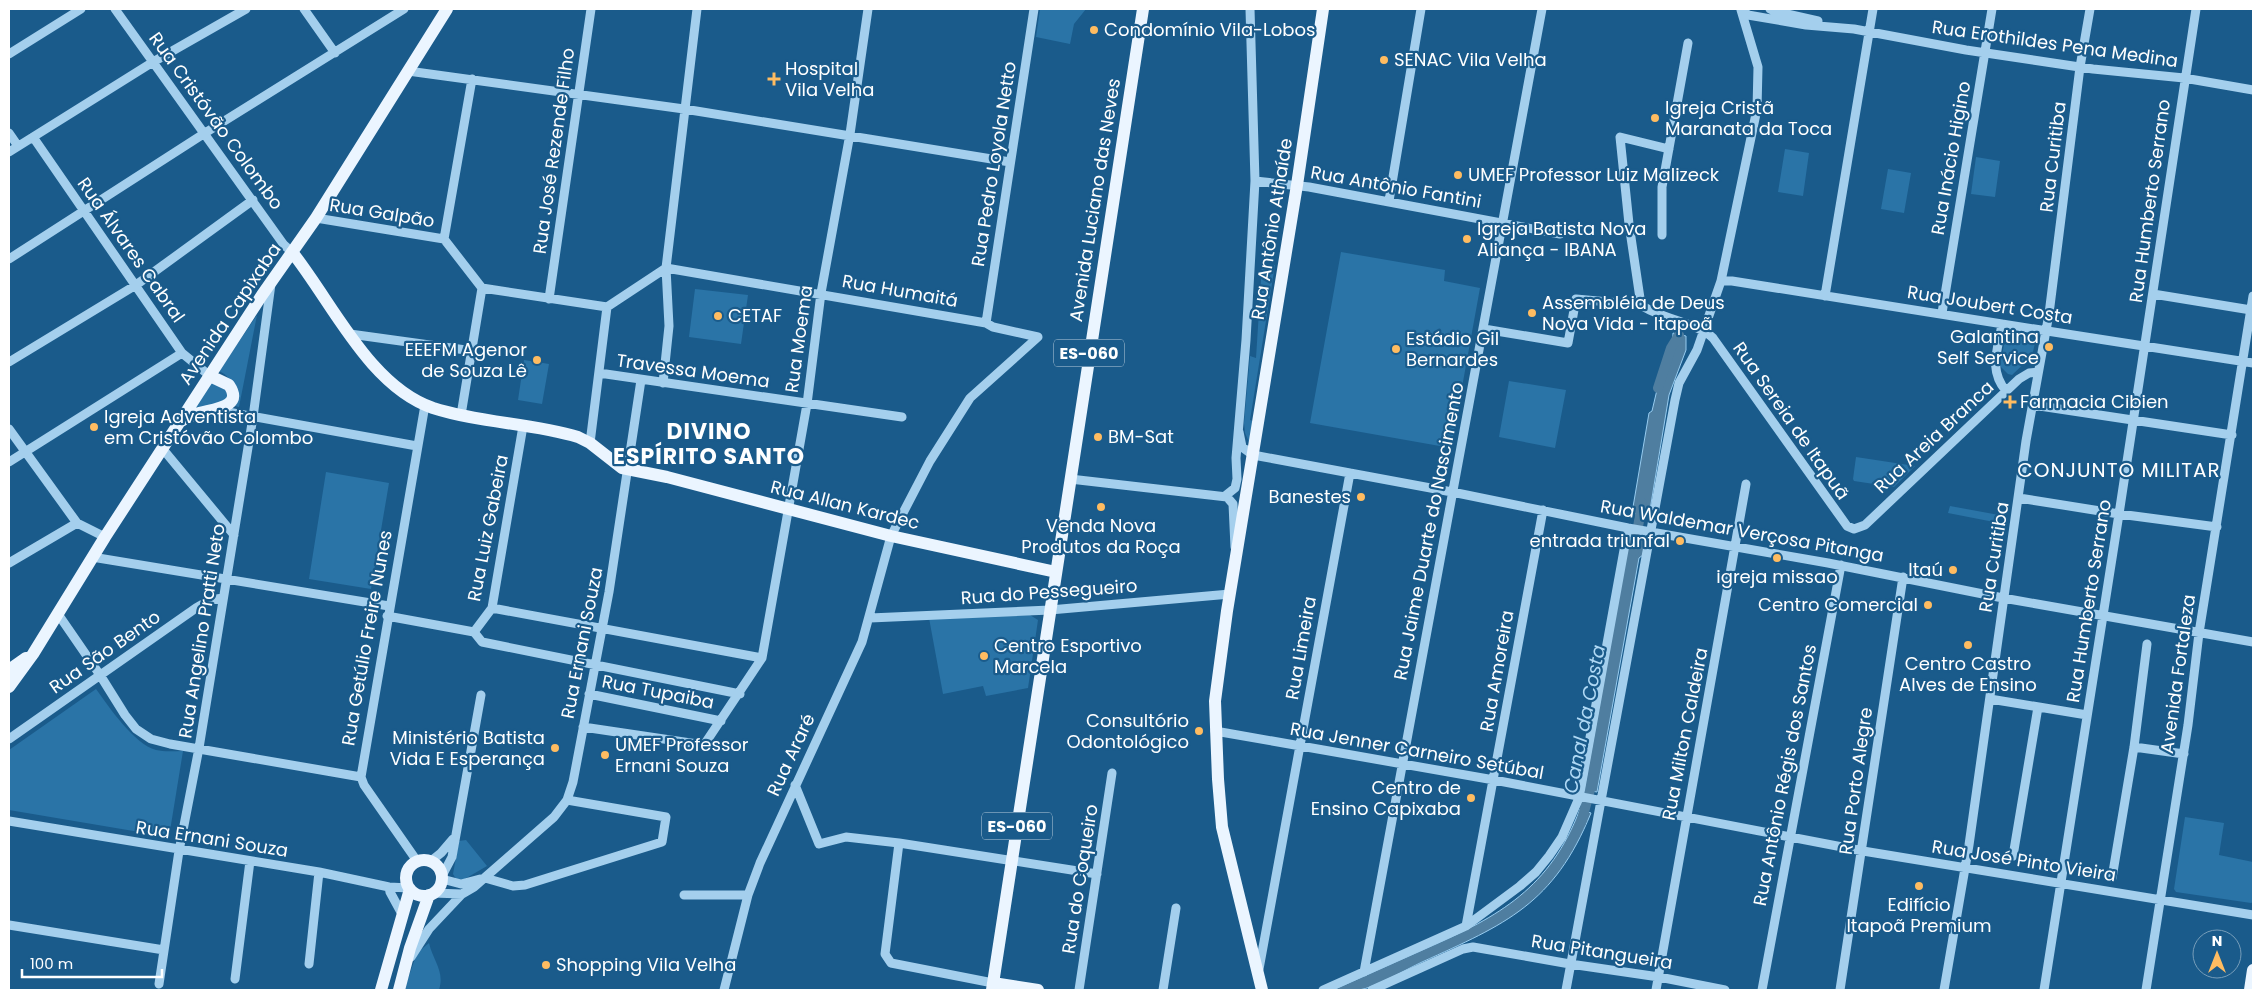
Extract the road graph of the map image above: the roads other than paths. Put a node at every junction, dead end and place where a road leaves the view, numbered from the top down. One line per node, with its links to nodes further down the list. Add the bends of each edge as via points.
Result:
1 (81, 9): 27 (street)
2 (115, 9): 28 (street, Rua Cristóvão Colombo)
3 (246, 9): 28 (street)
4 (304, 9): 26 (street)
5 (404, 9): 26 (street)
6 (447, 9): 30 (main road, Avenida Capixaba)
7 (591, 9): 34 (street, Rua José Rezende Filho)
8 (697, 9): 35 (street)
9 (868, 9): 38 (street, Rua Moema)
10 (1034, 9): 43 (street, Rua Pedro Loyola Netto)
11 (1143, 9): 110 (main road, Avenida Luciano das Neves / ES-060)
12 (1250, 9): 44 (street)
13 (1323, 9): 45 (main road, Rua Antônio Athaíde)
14 (1421, 9): 47 (street)
15 (1540, 9): 50 (street, Rua Jaime Duarte do Nascimento)
16 (1741, 9): 22 (street, Rua Erothildes Pena Medina, via 1748,15 1763,18); 57 (street, via 1758,67 1757,109)
17 (1770, 9): 22 (street)
18 (1873, 9): 23 (street)
19 (1992, 9): 25 (street, Rua Inácio Higino)
20 (2090, 9): 29 (street, Rua Curitiba)
21 (2196, 9): 31 (street, Rua Humberto Serrano)
22 (1854, 29): 23 (street, Rua Erothildes Pena Medina)
23 (1870, 32): 25 (street, Rua Erothildes Pena Medina); 63 (street)
24 (1688, 43): 41 (street)
25 (1985, 52): 29 (street, Rua Erothildes Pena Medina); 69 (street, Rua Inácio Higino)
26 (335, 53): 37 (street)
27 (9, 54)
28 (153, 62): 37 (street, Rua Cristóvão Colombo); 39 (street)
29 (2080, 67): 31 (street, Rua Erothildes Pena Medina); 74 (street, Rua Curitiba)
30 (408, 71): 32 (street); 49 (main road, Avenida Capixaba)
31 (2184, 78): 33 (street, Rua Erothildes Pena Medina); 62 (street, Rua Humberto Serrano)
32 (472, 80): 34 (street); 53 (street)
33 (2253, 90)
34 (578, 95): 35 (street); 65 (street, Rua José Rezende Filho)
35 (684, 109): 38 (street); 56 (street)
36 (9, 133): 40 (street)
37 (205, 133): 46 (street, Rua Cristóvão Colombo); 48 (street)
38 (850, 134): 43 (street); 61 (street, Rua Moema)
39 (33, 137): 40 (street); 48 (street, Rua Álvares Cabral)
40 (18, 146): 42 (street)
41 (1668, 149): 52 (street, via 1662,195); 66 (street, via 1620,137)
42 (9, 152)
43 (1010, 162): 70 (street, Rua Pedro Loyola Netto)
44 (1255, 181): 45 (street, Rua Antônio Fantini); 100 (street)
45 (1297, 186): 47 (street, Rua Antônio Fantini); 106 (main road, Rua Antônio Athaíde)
46 (254, 200): 54 (street, Rua Cristóvão Colombo); 59 (street)
47 (1389, 201): 50 (street, Rua Antônio Fantini)
48 (84, 211): 55 (street); 59 (street, Rua Álvares Cabral)
49 (316, 218): 53 (street, Rua Galpão); 54 (main road, Avenida Capixaba)
50 (1503, 223): 51 (street, Rua Antônio Fantini); 72 (street, Rua Jaime Duarte do Nascimento)
51 (1560, 234)
52 (1662, 235)
53 (444, 239): 60 (street)
54 (292, 252): 58 (main road, Avenida Capixaba); 75 (main road, Rua Allan Kardec)
55 (9, 259)
56 (666, 268): 61 (street, Rua Humaitá); 67 (street); 87 (street, via 669,326)
57 (1720, 281): 63 (street, Rua Joubert Costa); 73 (street)
58 (271, 282): 85 (main road, Avenida Capixaba); 95 (street, Rua Angelino Pratti Neto)
59 (136, 285): 79 (street, Rua Álvares Cabral); 80 (street)
60 (482, 288): 65 (street); 78 (street)
61 (821, 294): 70 (street, Rua Humaitá); 90 (street, Rua Moema)
62 (2154, 294): 68 (street); 77 (street, Rua Humberto Serrano)
63 (1825, 296): 69 (street, Rua Joubert Costa)
64 (2253, 296): 68 (street, Avenida Fortaleza)
65 (549, 299): 67 (street)
66 (1641, 305): 72 (street, via 1576,299 1568,343); 73 (street, via 1655,314)
67 (607, 307): 84 (street)
68 (2251, 310): 81 (street, Avenida Fortaleza)
69 (1942, 313): 71 (street, Rua Joubert Costa)
70 (986, 323): 76 (street, Rua Humaitá)
71 (2002, 324): 74 (street, Rua Joubert Costa); 88 (street, via 1995,370)
72 (1484, 329): 112 (street, Rua Jaime Duarte do Nascimento)
73 (1703, 331): 121 (street, Rua Sereia de Itapuã, via 1713,338 1844,523); 122 (street, via 1697,350 1679,383)
74 (2045, 331): 77 (street, Rua Joubert Costa); 83 (street, Rua Curitiba)
75 (350, 334): 78 (street); 89 (main road, Rua Allan Kardec, via 392,383)
76 (1038, 337): 125 (street, Rua Araré, via 970,398 930,461)
77 (2145, 347): 81 (street, Rua Joubert Costa); 97 (street, Rua Humberto Serrano)
78 (473, 351): 93 (street)
79 (182, 353): 85 (street, Rua Álvares Cabral); 105 (street)
80 (9, 362)
81 (2243, 362): 82 (street, Rua Joubert Costa); 101 (street, Avenida Fortaleza)
82 (2253, 363)
83 (2038, 372): 88 (street, Rua Areia Branca, via 2022,376); 91 (street, Rua Curitiba)
84 (599, 373): 86 (street, Travessa Moema); 102 (street)
85 (210, 376): 92 (main road, via 225,381 231,388 230,403); 96 (main road, Avenida Capixaba)
86 (641, 380): 87 (street, Travessa Moema); 108 (street, Rua Ernani Souza)
87 (663, 383): 90 (street, Travessa Moema)
88 (2006, 392): 121 (street, Rua Areia Branca, via 1865,525)
89 (425, 404): 93 (main road, Rua Allan Kardec); 103 (street, Rua Getúlio Freire Nunes)
90 (807, 404): 94 (street, Travessa Moema); 115 (street, Rua Moema)
91 (2033, 405): 97 (street); 114 (street, Rua Curitiba)
92 (217, 410): 95 (street); 96 (main road)
93 (461, 415): 98 (main road, Rua Allan Kardec)
94 (902, 417)
95 (253, 418): 103 (street); 123 (street, Rua Angelino Pratti Neto)
96 (180, 421): 104 (main road, Avenida Capixaba)
97 (2133, 421): 101 (street); 117 (street, Rua Humberto Serrano)
98 (523, 426): 102 (main road, Rua Allan Kardec, via 571,435); 138 (street, Rua Luiz Gabeira)
99 (9, 429): 105 (street)
100 (1239, 432): 106 (street, via 1242,447); 113 (street, via 1236,484)
101 (2232, 435): 119 (street, Avenida Fortaleza)
102 (590, 443): 108 (main road, Rua Allan Kardec)
103 (417, 446): 137 (street, Rua Getúlio Freire Nunes)
104 (162, 448): 123 (street); 124 (main road, Avenida Capixaba)
105 (25, 453): 107 (street); 118 (street)
106 (1253, 455): 109 (street, Rua Waldemar Verçosa Pitanga); 127 (main road, Rua Antônio Athaíde)
107 (9, 462)
108 (628, 470): 115 (main road, Rua Allan Kardec); 144 (street, Rua Ernani Souza)
109 (1350, 473): 112 (street, Rua Waldemar Verçosa Pitanga); 165 (street, Rua Limeira)
110 (1070, 479): 113 (street); 131 (main road, Avenida Luciano das Neves / ES-060)
111 (1746, 484): 126 (street, Rua Milton Caldeira)
112 (1452, 492): 116 (street, Rua Waldemar Verçosa Pitanga); 169 (street, Rua Jaime Duarte do Nascimento)
113 (1225, 496): 127 (street, via 1233,504)
114 (2019, 498): 117 (street); 136 (street, Rua Curitiba)
115 (788, 508): 125 (main road, Rua Allan Kardec); 150 (street, Rua Moema)
116 (1543, 510): 120 (street, Rua Waldemar Verçosa Pitanga); 172 (street, Rua Amoreira)
117 (2119, 514): 119 (street); 142 (street, Rua Humberto Serrano)
118 (77, 523): 124 (street); 129 (street)
119 (2217, 527): 146 (street, Avenida Fortaleza)
120 (1630, 528): 122 (street, Rua Waldemar Verçosa Pitanga); 174 (street)
121 (1854, 529)
122 (1650, 532): 126 (street, Rua Waldemar Verçosa Pitanga); 176 (street)
123 (234, 535): 133 (street, Rua Angelino Pratti Neto)
124 (105, 536): 128 (main road, Avenida Capixaba)
125 (891, 536): 131 (main road, Rua Allan Kardec); 143 (street, Rua Araré)
126 (1736, 548): 130 (street, Rua Waldemar Verçosa Pitanga); 177 (street, Rua Milton Caldeira)
127 (1236, 554): 134 (main road, Rua Antônio Athaíde)
128 (92, 557): 133 (street); 140 (main road, Avenida Capixaba)
129 (9, 563)
130 (1841, 565): 132 (street, Rua Waldemar Verçosa Pitanga); 180 (street, Rua Antônio Régis dos Santos)
131 (1056, 572): 139 (main road, Avenida Luciano das Neves / ES-060)
132 (1903, 577): 136 (street, Rua Waldemar Verçosa Pitanga); 183 (street, Rua Porto Alegre)
133 (227, 581): 135 (street, Rua Angelino Pratti Neto); 137 (street)
134 (1230, 594): 139 (street, Rua do Pessegueiro); 163 (main road, Rua Antônio Athaíde, via 1216,693)
135 (223, 598): 153 (street, Rua São Bento, via 210,600 196,608); 167 (street, Rua Angelino Pratti Neto)
136 (2004, 598): 142 (street, Rua Waldemar Verçosa Pitanga); 158 (street, Rua Curitiba)
137 (389, 606): 141 (street, Rua Getúlio Freire Nunes)
138 (492, 608): 144 (street); 145 (street, Rua Luiz Gabeira)
139 (1050, 610): 143 (street, Rua do Pessegueiro); 188 (main road, Avenida Luciano das Neves / ES-060)
140 (58, 614): 149 (main road, Avenida Capixaba); 153 (street)
141 (387, 616): 145 (street); 171 (street, Rua Getúlio Freire Nunes)
142 (2102, 616): 146 (street, Rua Waldemar Verçosa Pitanga); 160 (street, Rua Humberto Serrano)
143 (870, 618): 173 (street, Rua Araré, via 862,642)
144 (601, 630): 150 (street); 151 (street, Rua Ernani Souza)
145 (474, 632): 151 (street, via 482,642)
146 (2199, 632): 147 (street, Rua Waldemar Verçosa Pitanga); 168 (street, Avenida Fortaleza)
147 (2253, 642)
148 (2147, 644): 166 (street)
149 (33, 654): 152 (main road); 154 (main road, Avenida Capixaba)
150 (762, 658): 156 (street, Rua Moema)
151 (594, 666): 155 (street, Rua Ernani Souza); 156 (street)
152 (9, 670)
153 (100, 675): 164 (street, Rua São Bento); 167 (street, via 125,715 144,734 170,744)
154 (9, 687)
155 (589, 694): 161 (street, Rua Tupaiba); 162 (street, Rua Ernani Souza)
156 (740, 694): 161 (street, Rua Moema)
157 (481, 695): 179 (street)
158 (1990, 699): 159 (street); 189 (street, Rua Curitiba)
159 (2038, 707): 160 (street); 184 (street)
160 (2087, 714): 195 (street, Rua Humberto Serrano)
161 (721, 721): 162 (street, Rua Moema, via 704,746)
162 (583, 727): 175 (street, Rua Ernani Souza)
163 (1216, 731): 165 (street, Rua Jenner Carneiro Setúbal); 214 (main road, Rua Antônio Athaíde, via 1224,838)
164 (9, 739)
165 (1300, 746): 169 (street, Rua Jenner Carneiro Setúbal); 214 (street, Rua Limeira)
166 (2134, 747): 168 (street); 194 (street)
167 (199, 748): 171 (street); 182 (street, Rua Angelino Pratti Neto)
168 (2184, 754): 202 (street, Avenida Fortaleza)
169 (1402, 764): 172 (street, Rua Jenner Carneiro Setúbal); 213 (street, Rua Jaime Duarte do Nascimento)
170 (1112, 773): 191 (street, Rua do Coqueiro)
171 (361, 777): 186 (street)
172 (1494, 780): 174 (street, Rua Jenner Carneiro Setúbal); 207 (street, Rua Amoreira)
173 (795, 785): 181 (street, via 819,844 846,838); 201 (street, Rua Araré)
174 (1580, 798): 176 (street, Rua Jenner Carneiro Setúbal); 207 (street, via 1562,837 1536,872)
175 (567, 800): 193 (street, Rua Ernani Souza, via 554,817); 193 (street, via 666,817 662,842 525,885 513,886)
176 (1598, 802): 177 (street, Rua Jenner Carneiro Setúbal); 210 (street)
177 (1686, 818): 180 (street, Rua Jenner Carneiro Setúbal); 215 (street, Rua Milton Caldeira)
178 (9, 821): 182 (street, Rua Ernani Souza)
179 (454, 836): 187 (street); 192 (street, via 452,857)
180 (1789, 837): 183 (street, Rua José Pinto Vieira); 231 (street, Rua Antônio Régis dos Santos)
181 (899, 843): 188 (street); 218 (street, via 885,954 890,963)
182 (180, 850): 185 (street, Rua Ernani Souza); 208 (street, Rua Angelino Pratti Neto)
183 (1863, 850): 189 (street, Rua José Pinto Vieira); 232 (street, Rua Porto Alegre)
184 (2013, 856)
185 (250, 861): 190 (street, Rua Ernani Souza); 216 (street)
186 (417, 861): 187 (main road); 197 (main road, via 406,875)
187 (431, 861): 192 (main road, via 438,867)
188 (1012, 861): 191 (street); 218 (main road, Avenida Luciano das Neves / ES-060)
189 (1964, 867): 195 (street, Rua José Pinto Vieira); 233 (street, Rua Curitiba)
190 (319, 872): 196 (street, Rua Ernani Souza); 209 (street)
191 (1097, 874): 223 (street, Rua do Coqueiro)
192 (442, 878): 193 (street, Rua Ernani Souza, via 461,884); 198 (main road, via 440,886)
193 (486, 878): 199 (street, Rua Ernani Souza)
194 (2112, 878)
195 (2062, 883): 202 (street, Rua José Pinto Vieira); 234 (street, Rua Humberto Serrano)
196 (389, 887): 197 (street, Rua Ernani Souza); 204 (street)
197 (410, 888): 198 (main road, via 419,895); 204 (main road)
198 (431, 894): 199 (street); 211 (main road)
199 (462, 894): 211 (street, Rua Ernani Souza, via 428,929)
200 (684, 895): 201 (street)
201 (748, 895): 221 (street, Rua Araré)
202 (2159, 900): 205 (street, Rua José Pinto Vieira); 235 (street, Avenida Fortaleza)
203 (1176, 908): 224 (street)
204 (402, 914): 219 (main road)
205 (2253, 915)
206 (9, 925): 208 (street)
207 (1466, 926): 213 (street)
208 (164, 950): 217 (street, Rua Angelino Pratti Neto)
209 (309, 964)
210 (1570, 964): 215 (street, Rua Pitangueira); 227 (street, Rua Pitangueira, via 1474,946); 228 (street)
211 (406, 965): 220 (main road)
212 (2253, 970): 236 (main road)
213 (1364, 972): 226 (street)
214 (1258, 976): 225 (main road, Rua Antônio Athaíde)
215 (1659, 977): 229 (street, Rua Milton Caldeira); 230 (street, Rua Pitangueira)
216 (235, 979)
217 (159, 984)
218 (993, 986): 222 (main road)
219 (381, 990)
220 (399, 990)
221 (724, 990)
222 (1038, 990)
223 (1079, 990)
224 (1164, 990)
225 (1262, 990)
226 (1323, 990)
227 (1372, 990)
228 (1566, 990)
229 (1656, 990)
230 (1725, 990)
231 (1762, 990)
232 (1840, 990)
233 (1944, 990)
234 (2044, 990)
235 (2146, 990)
236 (2250, 990)

